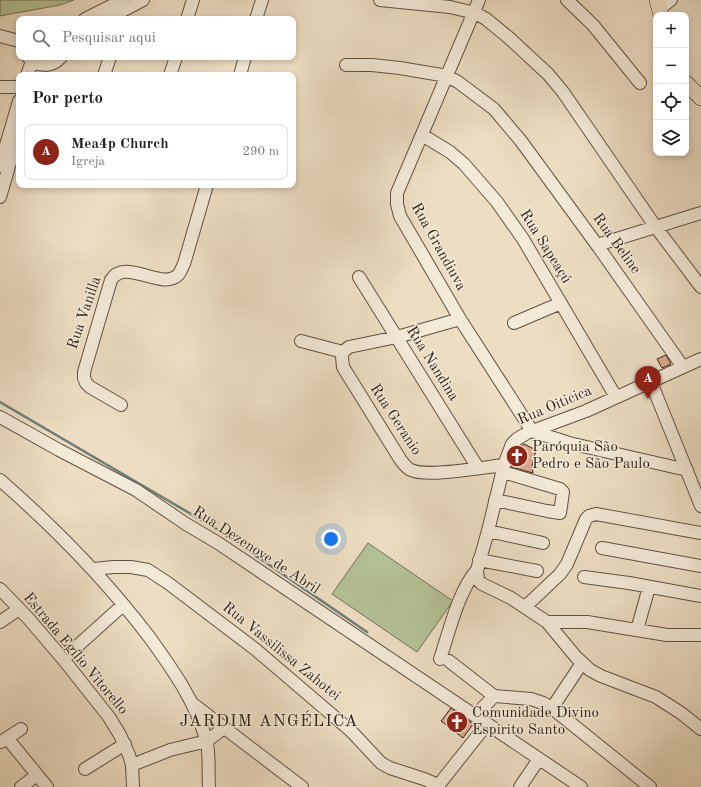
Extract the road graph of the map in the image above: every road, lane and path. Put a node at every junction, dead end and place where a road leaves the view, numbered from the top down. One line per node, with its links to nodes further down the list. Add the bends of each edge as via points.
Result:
1 (143, 0): 7 (street)
2 (193, 0): 11 (street)
3 (262, 0): 12 (street)
4 (380, 0): 8 (street, via 450,7)
5 (479, 0): 8 (street, Rua Grandiuva)
6 (567, 0): 25 (street, via 594,25)
7 (123, 10): 9 (street); 10 (street)
8 (474, 13): 24 (street, Rua Grandiuva); 37 (street, via 486,19 508,37 548,74 578,113)
9 (98, 16)
10 (112, 16)
11 (189, 16)
12 (257, 16)
13 (0, 36): 14 (street)
14 (16, 40)
15 (57, 60): 19 (street, via 52,64)
16 (109, 60): 21 (street)
17 (175, 60): 22 (street)
18 (244, 60): 23 (street)
19 (35, 64)
20 (346, 65): 24 (street, via 400,68)
21 (105, 72)
22 (171, 72)
23 (241, 72)
24 (447, 76): 31 (street, Rua Grandiuva); 38 (street, Rua Beline, via 494,109 521,141)
25 (640, 83)
26 (687, 84): 29 (main road)
27 (0, 87): 28 (street)
28 (16, 87)
29 (701, 98)
30 (16, 111): 33 (street)
31 (422, 135): 41 (street, Rua Sapeaçú, via 450,152 478,179 523,239); 42 (street, Rua Grandiuva, via 397,194 396,204 400,216)
32 (16, 142): 35 (street)
33 (1, 159)
34 (206, 188): 51 (street, Rua Vanilla, via 184,264 178,274 172,278 159,278 128,272 117,274 111,280 86,363 84,378 90,387)
35 (0, 197)
36 (701, 213): 37 (street)
37 (655, 226): 38 (street); 40 (street)
38 (597, 245): 48 (street, Rua Beline)
39 (359, 277): 44 (street, Rua Nandina)
40 (701, 287)
41 (561, 303): 43 (street); 50 (street, Rua Sapeaçú)
42 (460, 319): 44 (street); 53 (street, Rua Grandiuva)
43 (514, 323)
44 (397, 337): 46 (street, via 355,345); 54 (street, Rua Nandina)
45 (301, 341): 46 (street)
46 (343, 352): 54 (street, Rua Geranio, via 342,362 345,371 408,468 412,471 432,473)
47 (701, 359): 48 (street, Rua Oiticica)
48 (683, 367): 49 (street, Rua Oiticica)
49 (651, 382): 50 (street, Rua Oiticica); 56 (street)
50 (616, 397): 53 (street, Rua Oiticica)
51 (120, 405)
52 (0, 417): 84 (street, Rua Dezenove de Abril, via 148,498)
53 (532, 431): 55 (street, Rua Oiticica, via 512,444); 56 (street, via 569,443)
54 (478, 468): 55 (street, Rua Geranio)
55 (503, 469): 58 (street, Rua Oiticica); 58 (street, via 560,489 563,492 560,513)
56 (687, 470): 59 (street)
57 (0, 480): 66 (street, via 37,512)
58 (495, 500): 60 (street, Rua Oiticica)
59 (701, 506)
60 (488, 531): 62 (street); 64 (street, Rua Oiticica)
61 (701, 533): 73 (street, via 596,514 589,516 584,522 567,564)
62 (543, 542)
63 (602, 548): 65 (street)
64 (478, 565): 67 (street); 73 (street, via 478,580 482,584); 81 (street, Rua Oiticica, via 460,601 445,660)
65 (701, 566)
66 (94, 569): 72 (street); 96 (street, Rua Vassilissa Zahotei, via 125,567 148,570 168,582 255,648 351,731 381,763)
67 (537, 571)
68 (584, 577): 69 (street)
69 (649, 587): 71 (street); 77 (street)
70 (0, 589): 74 (street, Estrada Egílio Vitorello)
71 (701, 596)
72 (123, 605): 79 (street); 82 (street, via 174,671)
73 (526, 607): 76 (street)
74 (19, 609): 75 (street); 79 (street, Estrada Egílio Vitorello)
75 (0, 622)
76 (547, 622): 77 (street, via 587,622); 80 (street)
77 (637, 630): 78 (street, via 667,635)
78 (701, 635)
79 (63, 659): 91 (street, Estrada Egílio Vitorello, via 109,718)
80 (582, 663): 83 (street); 87 (street, via 601,676 656,697)
81 (494, 696): 83 (street, via 531,699); 84 (street)
82 (193, 704): 88 (street); 90 (street)
83 (552, 708): 104 (street)
84 (475, 716): 85 (street, Rua Dezenove de Abril)
85 (487, 724): 92 (street, Rua Dezenove de Abril); 96 (street)
86 (21, 729): 89 (street)
87 (701, 729)
88 (229, 731): 90 (street, via 220,731); 101 (street)
89 (3, 741): 95 (street)
90 (207, 741): 93 (street, via 170,750); 100 (street)
91 (125, 744): 93 (street, Estrada Egílio Vitorello); 94 (street)
92 (539, 759): 102 (street); 103 (street, Rua Dezenove de Abril)
93 (132, 764): 99 (street, Estrada Egílio Vitorello)
94 (85, 769)
95 (37, 775): 97 (street); 98 (street)
96 (437, 786)
97 (21, 787)
98 (47, 787)
99 (133, 787)
100 (209, 787)
101 (302, 787)
102 (520, 787)
103 (581, 787)
104 (650, 787)

